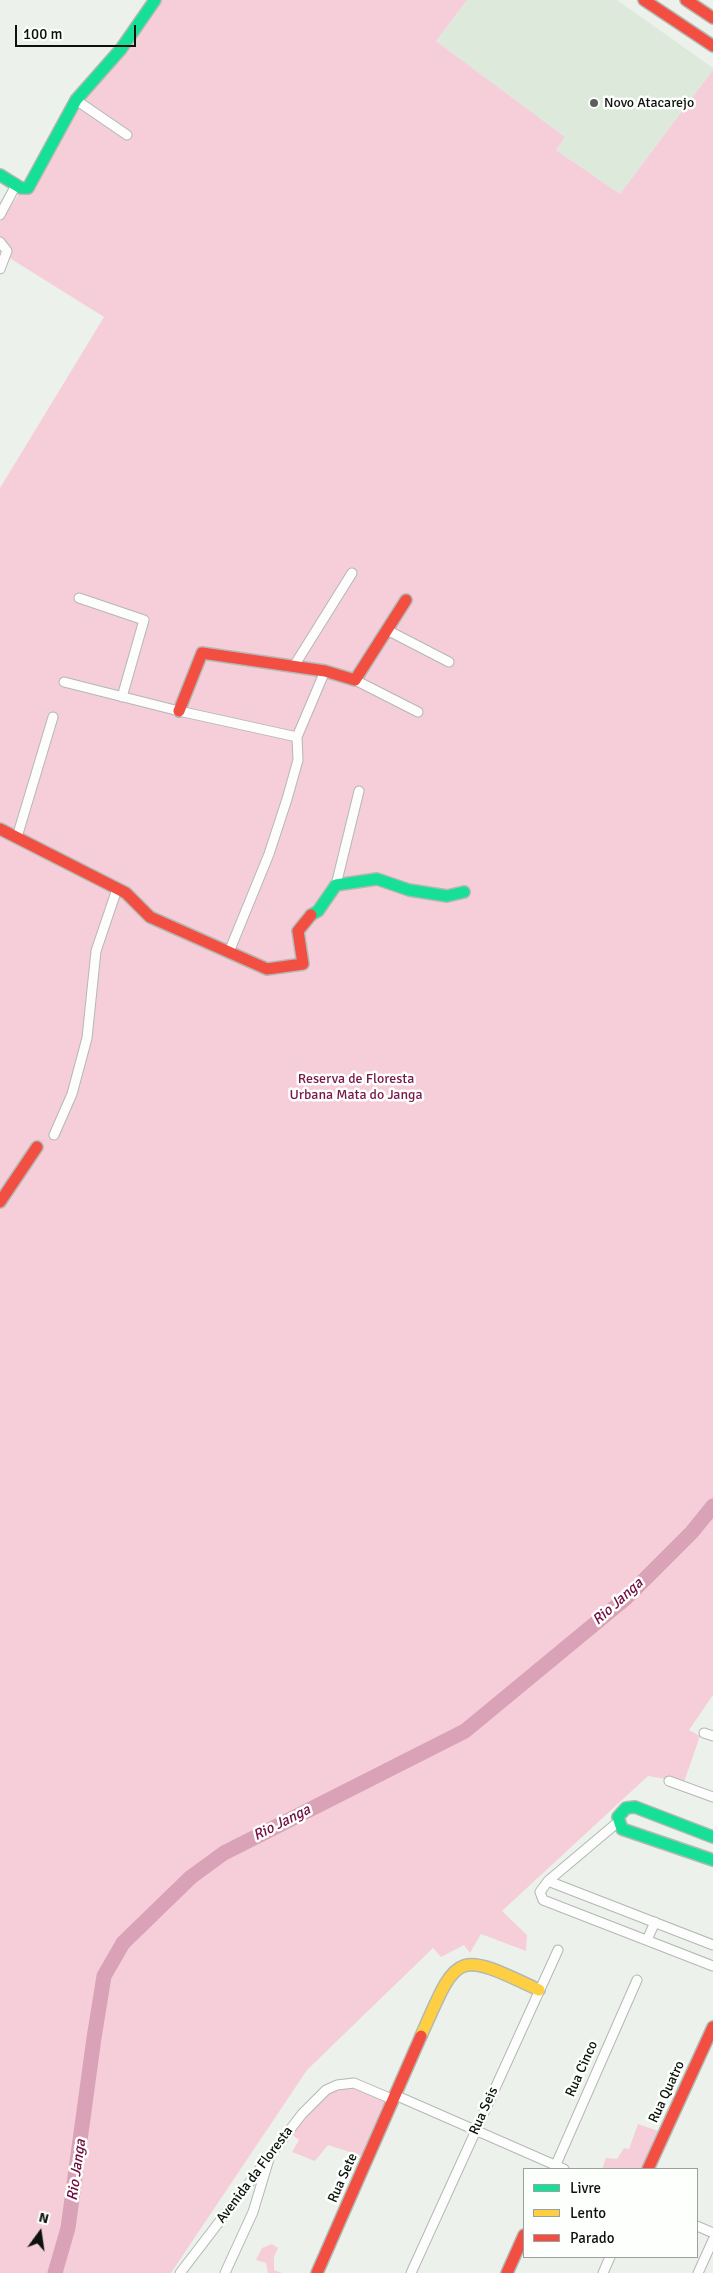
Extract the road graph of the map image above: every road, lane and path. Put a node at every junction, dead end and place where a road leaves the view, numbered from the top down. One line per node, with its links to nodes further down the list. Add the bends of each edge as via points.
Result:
1 (155, 0): 6 (street, via 122,50)
2 (644, 0): 5 (street)
3 (686, 0): 4 (street)
4 (713, 18)
5 (713, 46)
6 (76, 100): 7 (street); 9 (street, via 32,182 25,189)
7 (127, 134)
8 (0, 175): 9 (street)
9 (16, 185): 10 (street)
10 (0, 215)
11 (0, 242): 12 (street, via 7,251)
12 (0, 269)
13 (352, 573): 18 (street)
14 (79, 598): 22 (street, via 144,620)
15 (406, 600): 16 (street)
16 (387, 630): 17 (street); 20 (street)
17 (449, 662)
18 (294, 666): 19 (street); 23 (street, via 202,652)
19 (325, 671): 20 (street); 26 (street)
20 (355, 680): 24 (street)
21 (64, 682): 22 (street)
22 (122, 697): 23 (street)
23 (179, 711): 26 (street)
24 (418, 712)
25 (53, 717): 29 (street)
26 (297, 736): 33 (street, via 298,760 287,799)
27 (359, 791): 30 (street)
28 (0, 829): 29 (street)
29 (17, 837): 31 (street)
30 (336, 885): 32 (street, via 377,879 409,890 447,896); 33 (street, via 298,931 303,964 266,969)
31 (117, 889): 33 (street, via 126,893 150,917); 34 (street, via 96,951 87,1038 72,1094)
32 (464, 892)
33 (230, 952)
34 (54, 1135)
35 (37, 1147): 36 (street)
36 (0, 1202)
37 (669, 1781): 38 (street)
38 (713, 1797)
39 (620, 1825): 40 (street, via 619,1814 628,1806); 41 (street); 42 (street)
40 (713, 1837)
41 (713, 1860)
42 (548, 1881): 43 (street); 44 (street, via 540,1892 548,1903)
43 (655, 1922): 44 (street); 45 (street)
44 (647, 1940): 47 (street)
45 (713, 1945)
46 (558, 1950): 49 (street, Rua Seis)
47 (713, 1966)
48 (638, 1980): 54 (street, Rua Cinco)
49 (538, 1990): 51 (street, Rua Sete, via 486,1965 472,1962 453,1973 444,1985); 52 (street, Rua Seis)
50 (713, 2027): 55 (street, Rua Quatro)
51 (394, 2098): 52 (street); 53 (street, Avenida da Floresta, via 354,2083 326,2090 315,2099); 63 (street, Rua Sete)
52 (475, 2130): 54 (street); 64 (street, Rua Seis)
53 (270, 2156): 61 (street, Avenida da Floresta); 62 (street, via 253,2212)
54 (558, 2168)
55 (648, 2168)
56 (698, 2226): 57 (street)
57 (713, 2233)
58 (523, 2237): 65 (street)
59 (713, 2240): 67 (street)
60 (610, 2258): 66 (street)
61 (180, 2273)
62 (225, 2273)
63 (317, 2273)
64 (412, 2273)
65 (507, 2273)
66 (603, 2273)
67 (698, 2273)

